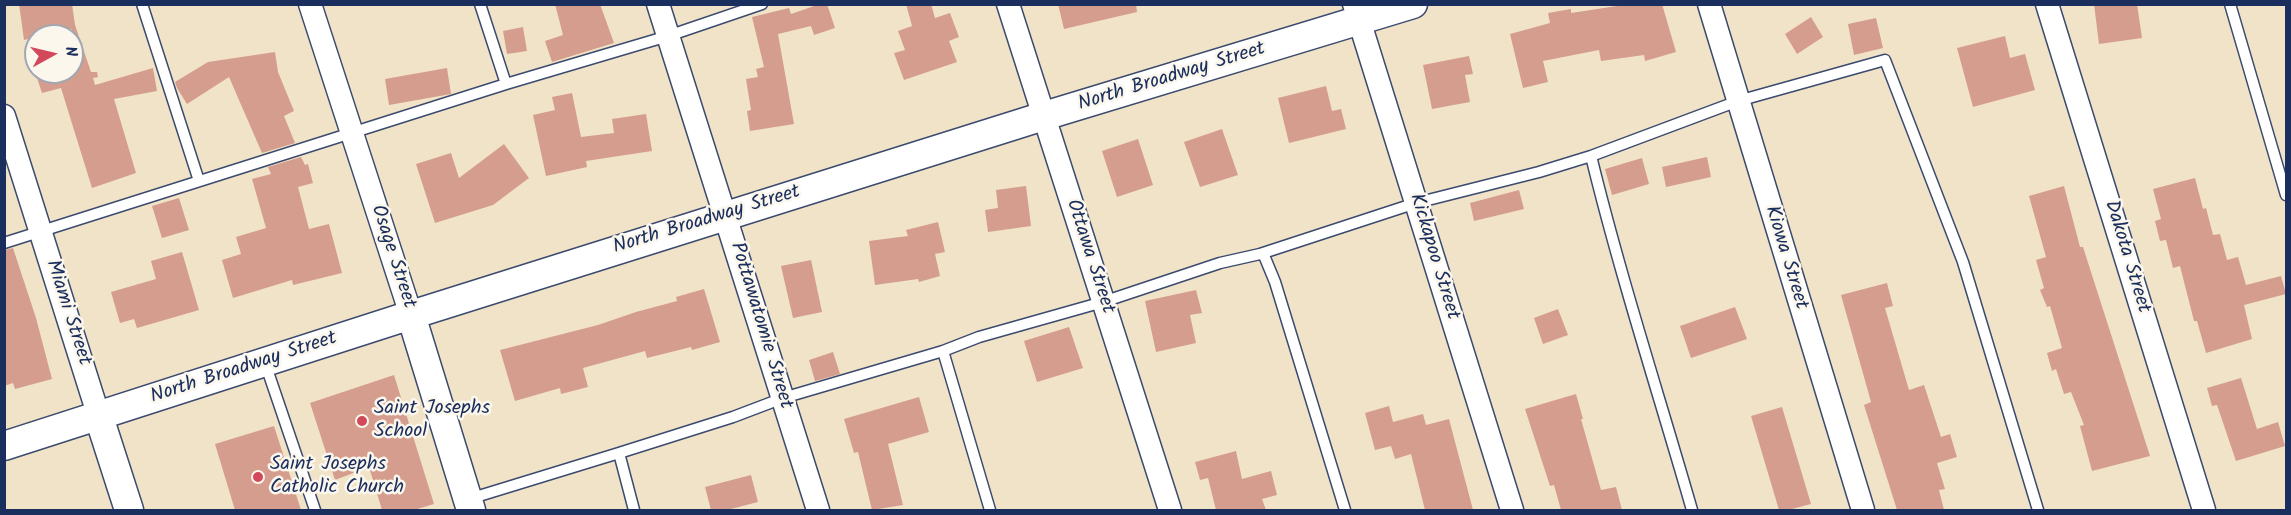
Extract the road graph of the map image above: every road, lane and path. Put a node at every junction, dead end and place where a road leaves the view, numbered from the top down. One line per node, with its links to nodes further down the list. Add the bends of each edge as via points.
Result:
1 (142, 4): 19 (lane)
2 (310, 4): 17 (street, Osage Street)
3 (480, 4): 13 (lane)
4 (658, 4): 12 (street, Pottawatomie Street)
5 (762, 4): 12 (lane)
6 (1008, 4): 16 (street, Ottawa Street)
7 (1413, 4): 11 (street, North Broadway Street)
8 (1709, 4): 14 (street, Kiowa Street)
9 (2047, 4): 46 (street, Dakota Street)
10 (2230, 4): 20 (lane)
11 (1357, 13): 16 (street, North Broadway Street); 21 (street, Kickapoo Street)
12 (668, 36): 13 (lane); 22 (street, Pottawatomie Street)
13 (506, 84): 17 (lane)
14 (1737, 101): 18 (lane); 44 (street, Kiowa Street); 45 (lane, via 1884,60 1963,262)
15 (4, 116): 23 (street, Miami Street)
16 (1044, 116): 22 (street, North Broadway Street); 26 (street, Ottawa Street)
17 (352, 134): 19 (lane); 27 (street, Osage Street)
18 (1591, 156): 21 (lane); 43 (lane, via 1622,278)
19 (199, 181): 23 (lane)
20 (2286, 195)
21 (1416, 203): 25 (lane); 42 (street, Kickapoo Street)
22 (726, 215): 27 (street, North Broadway Street); 30 (street, Pottawatomie Street)
23 (41, 231): 24 (lane); 31 (street, Miami Street)
24 (4, 243)
25 (1263, 253): 26 (lane, via 1220,263); 41 (lane)
26 (1103, 302): 28 (lane); 40 (street, Ottawa Street)
27 (411, 315): 29 (street, North Broadway Street); 34 (street, Osage Street)
28 (943, 351): 30 (lane); 39 (lane)
29 (265, 362): 31 (street, North Broadway Street); 36 (lane)
30 (783, 398): 33 (lane); 38 (street, Pottawatomie Street)
31 (99, 417): 32 (street, North Broadway Street); 35 (street, Miami Street)
32 (4, 446)
33 (619, 453): 34 (lane); 37 (lane)
34 (469, 505)
35 (129, 510)
36 (315, 510)
37 (634, 510)
38 (818, 510)
39 (990, 510)
40 (1170, 510)
41 (1345, 510)
42 (1512, 510)
43 (1692, 510)
44 (1863, 510)
45 (2038, 510)
46 (2204, 510)

